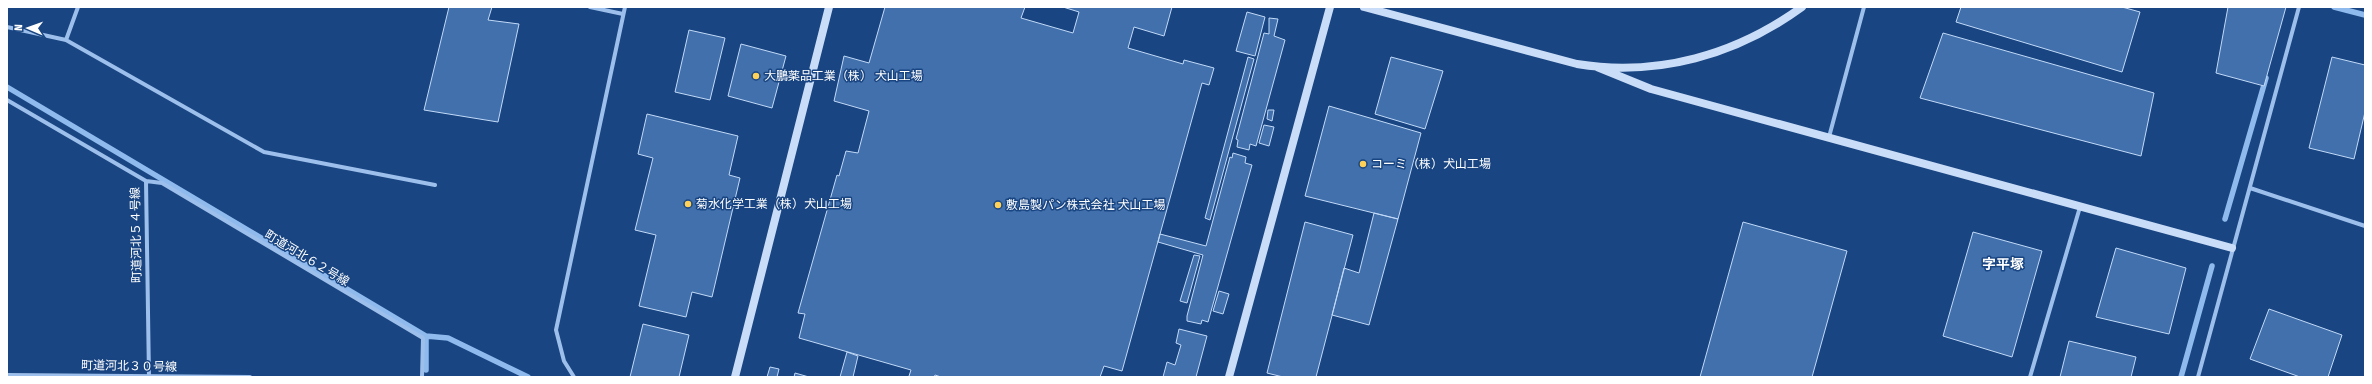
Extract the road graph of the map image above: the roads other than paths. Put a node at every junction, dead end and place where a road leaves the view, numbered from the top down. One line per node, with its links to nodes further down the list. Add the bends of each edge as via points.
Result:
1 (78, 7): 12 (street)
2 (590, 7): 10 (street)
3 (625, 7): 10 (street)
4 (829, 7): 27 (street)
5 (1330, 7): 28 (street)
6 (1364, 7): 13 (street, via 1556,59)
7 (1802, 7): 13 (street, via 1752,39 1704,57 1648,67)
8 (1864, 7): 15 (street)
9 (2299, 7): 18 (street)
10 (623, 14): 26 (street, via 556,330 564,361)
11 (7, 27): 12 (street)
12 (66, 40): 17 (street, via 264,152)
13 (1597, 67): 15 (street, via 1652,89)
14 (7, 100): 16 (street, 町道河北５４号線)
15 (1829, 137): 19 (street)
16 (146, 181): 23 (street, 町道河北５４号線); 25 (street, 町道河北６２号線, via 162,183 423,338)
17 (435, 185)
18 (2250, 188): 20 (street); 21 (street)
19 (2080, 205): 21 (street); 29 (street)
20 (2365, 226)
21 (2232, 248): 30 (street)
22 (7, 374): 23 (street, 町道河北３０号線)
23 (149, 376): 24 (street, 町道河北３０号線)
24 (250, 377)
25 (422, 377)
26 (574, 377)
27 (735, 377)
28 (1229, 377)
29 (2030, 377)
30 (2198, 377)

